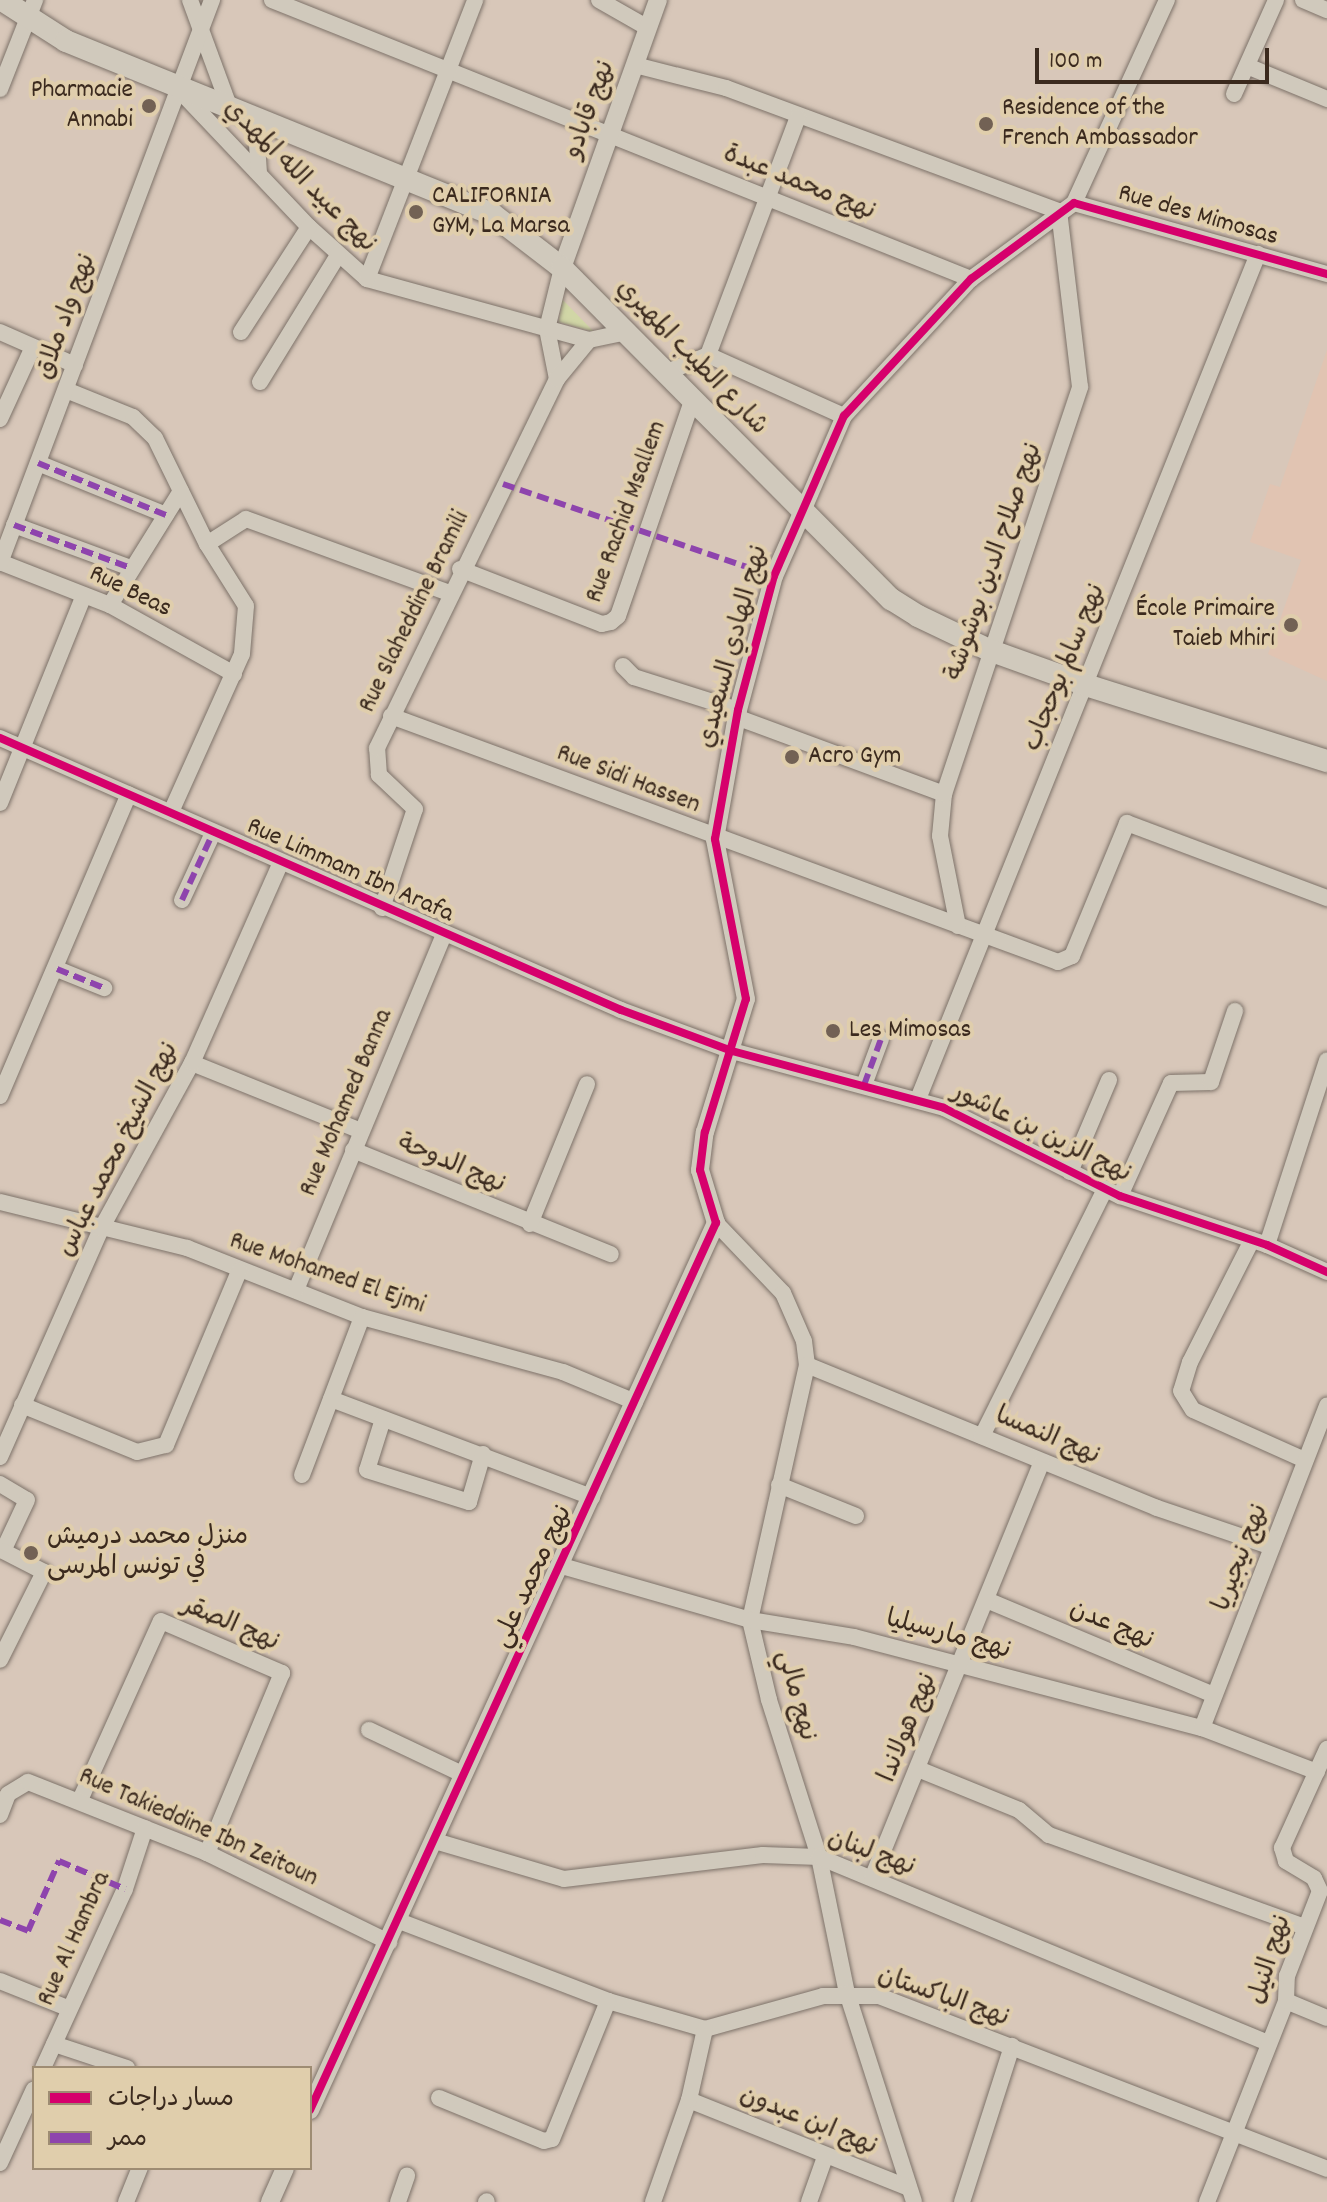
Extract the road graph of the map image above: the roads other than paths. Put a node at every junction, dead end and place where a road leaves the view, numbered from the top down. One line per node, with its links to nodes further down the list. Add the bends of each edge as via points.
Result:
1 (2, 0): 11 (main road, شارع الطيب المهيري)
2 (190, 0): 13 (street)
3 (212, 0): 13 (street, نهج واد ملاق)
4 (272, 0): 17 (street, نهج محمد عبدة)
5 (475, 0): 17 (street)
6 (599, 0): 14 (street)
7 (658, 0): 14 (street, نهج قابادو)
8 (1167, 0): 29 (street)
9 (1276, 0): 16 (street)
10 (1303, 0): 12 (street)
11 (31, 10): 18 (main road, شارع الطيب المهيري, via 66,41); 19 (street)
12 (1327, 10)
13 (202, 27): 18 (street, نهج واد ملاق); 22 (street)
14 (648, 28): 15 (street, نهج قابادو)
15 (635, 65): 23 (street, via 726,88); 25 (street, نهج قابادو)
16 (1247, 66): 20 (street); 21 (street)
17 (448, 68): 25 (street, نهج محمد عبدة); 27 (street)
18 (177, 87): 22 (main road, شارع الطيب المهيري); 26 (street, نهج عبيد الله المهدي); 45 (street, نهج واد ملاق)
19 (0, 89)
20 (1234, 94)
21 (1327, 99)
22 (230, 109): 24 (main road, شارع الطيب المهيري)
23 (798, 117): 28 (street); 30 (street)
24 (270, 125): 26 (street, via 257,143); 27 (main road, شارع الطيب المهيري)
25 (610, 133): 28 (street, نهج محمد عبدة); 34 (street, نهج قابادو)
26 (259, 173): 31 (street, نهج عبيد الله المهدي)
27 (403, 178): 34 (main road, شارع الطيب المهيري, via 492,214); 36 (street)
28 (769, 198): 37 (street, نهج محمد عبدة); 44 (street)
29 (1074, 203): 30 (street); 32 (street, Rue des Mimosas)
30 (1059, 211): 37 (street, نهج الهادي السعيدي); 65 (street, نهج صلاح الدين بوشوشة, via 1080,387)
31 (309, 227): 33 (street, نهج عبيد الله المهدي); 40 (street)
32 (1258, 254): 35 (street, Rue des Mimosas); 68 (street, نهج سالم بوحجاب)
33 (338, 255): 36 (street, نهج عبيد الله المهدي); 48 (street)
34 (562, 268): 38 (street, نهج قابادو); 41 (main road, شارع الطيب المهيري)
35 (1327, 274)
36 (367, 279): 38 (street, نهج عبيد الله المهدي)
37 (971, 279): 51 (street, نهج الهادي السعيدي)
38 (547, 329): 42 (street, نهج عبيد الله المهدي); 47 (street)
39 (0, 332): 43 (street)
40 (241, 332)
41 (627, 332): 42 (street, نهج عبيد الله المهدي); 46 (main road, شارع الطيب المهيري)
42 (589, 340): 47 (street, Rue Slaheddine Bramili)
43 (33, 347): 45 (street); 52 (street)
44 (708, 355): 46 (street); 51 (street)
45 (75, 365): 49 (street, نهج واد ملاق)
46 (665, 373): 50 (main road, شارع الطيب المهيري)
47 (557, 379): 61 (street, Rue Slaheddine Bramili)
48 (260, 382)
49 (66, 390): 53 (street, نهج واد ملاق); 54 (street, via 148,428)
50 (692, 401): 55 (main road, شارع الطيب المهيري); 61 (street, Rue Rachid Msallem, via 618,616 611,622 602,624)
51 (844, 416): 55 (street, نهج الهادي السعيدي)
52 (0, 419)
53 (38, 463): 56 (street); 57 (street, نهج واد ملاق)
54 (181, 491): 56 (street); 58 (street)
55 (803, 511): 65 (main road, شارع الطيب المهيري, via 891,599); 69 (street, نهج الهادي السعيدي, via 774,576)
56 (166, 515): 60 (street)
57 (14, 525): 59 (street, نهج واد ملاق); 60 (street)
58 (207, 544): 62 (street, via 246,519); 67 (street, via 246,606 249,622)
59 (2, 554): 63 (street, Rue Beas)
60 (131, 568): 64 (street)
61 (460, 569): 62 (street, Rue Slaheddine Bramili)
62 (449, 593): 70 (street, Rue Slaheddine Bramili)
63 (84, 595): 64 (street, Rue Beas); 72 (street)
64 (110, 605): 67 (street, Rue Beas)
65 (989, 650): 68 (main road, شارع الطيب المهيري); 75 (street, نهج صلاح الدين بوشوشة)
66 (623, 666): 69 (street, via 634,677)
67 (234, 674): 77 (street)
68 (1086, 685): 73 (main road, شارع الطيب المهيري); 86 (street, نهج سالم بوحجاب)
69 (737, 713): 75 (street); 79 (street, نهج الهادي السعيدي)
70 (391, 716): 79 (street, Rue Sidi Hassen); 83 (street, Rue Slaheddine Bramili, via 377,748 376,769 415,809)
71 (0, 738): 72 (street, Rue Limmam Ibn Arafa)
72 (24, 748): 74 (street, Rue Limmam Ibn Arafa); 76 (street)
73 (1327, 761)
74 (129, 794): 77 (street, Rue Limmam Ibn Arafa); 87 (street)
75 (944, 794): 84 (street, نهج صلاح الدين بوشوشة, via 940,836)
76 (0, 803)
77 (171, 812): 78 (street, Rue Limmam Ibn Arafa)
78 (213, 833): 80 (street, Rue Limmam Ibn Arafa); 82 (street)
79 (715, 839): 84 (street, Rue Sidi Hassen); 91 (street, نهج الهادي السعيدي, via 745,978 746,999)
80 (280, 864): 83 (street, Rue Limmam Ibn Arafa); 93 (street, نهج الشيخ محمد عباس)
81 (1327, 898): 86 (street, Rue Sidi Hassen, via 1127,823 1066,961)
82 (182, 900)
83 (382, 908): 85 (street, Rue Limmam Ibn Arafa)
84 (958, 926): 86 (street, Rue Sidi Hassen)
85 (444, 934): 91 (street, Rue Limmam Ibn Arafa); 99 (street, Rue Mohamed Banna)
86 (984, 936): 98 (street, نهج سالم بوحجاب)
87 (57, 969): 88 (street); 97 (street)
88 (104, 988)
89 (1235, 1011): 102 (street, via 1211,1082 1171,1083)
90 (881, 1039): 96 (street)
91 (732, 1051): 96 (street, نهج الزين بن عاشور); 104 (street, via 705,1132 700,1170)
92 (1327, 1062): 107 (street)
93 (192, 1063): 99 (street); 106 (street, نهج الشيخ محمد عباس)
94 (1109, 1080): 101 (street)
95 (587, 1084): 105 (street, نهج الدوحة)
96 (864, 1085): 98 (street, نهج الزين بن عاشور)
97 (0, 1096)
98 (918, 1099): 101 (street, نهج الزين بن عاشور, via 969,1117)
99 (361, 1131): 100 (street, Rue Mohamed Banna)
100 (353, 1150): 105 (street, نهج الدوحة); 111 (street, Rue Mohamed Banna)
101 (1070, 1172): 102 (street, نهج الزين بن عاشور)
102 (1113, 1192): 107 (street, نهج الزين بن عاشور); 119 (street)
103 (0, 1202): 106 (street, Rue Mohamed El Ejmi)
104 (716, 1223): 113 (street, نهج مالي, via 783,1293 797,1319); 115 (street, نهج محمد علي)
105 (530, 1224): 108 (street, نهج الدوحة)
106 (101, 1229): 110 (street, Rue Mohamed El Ejmi, via 187,1248); 116 (street, نهج الشيخ محمد عباس)
107 (1260, 1243): 109 (street, نهج الزين بن عاشور); 122 (street, via 1190,1362 1181,1391 1193,1410)
108 (611, 1254)
109 (1326, 1270)
110 (239, 1271): 111 (street, Rue Mohamed El Ejmi); 116 (street, via 166,1445 137,1452)
111 (296, 1290): 112 (street, Rue Mohamed El Ejmi)
112 (362, 1317): 114 (street); 115 (street, Rue Mohamed El Ejmi, via 563,1372)
113 (807, 1365): 119 (street, نهج النمسا); 126 (street, نهج مالي)
114 (331, 1399): 118 (street); 124 (street)
115 (635, 1402): 127 (street, نهج محمد علي)
116 (22, 1405): 121 (street, نهج الشيخ محمد عباس)
117 (1327, 1405): 122 (street, نهج نيجيريا)
118 (383, 1419): 120 (street); 120 (street, via 367,1470 469,1502)
119 (982, 1436): 123 (street, نهج النمسا)
120 (483, 1454): 127 (street)
121 (0, 1457)
122 (1305, 1460): 129 (street, نهج نيجيريا)
123 (1042, 1462): 129 (street, نهج النمسا); 131 (street, نهج هولاندا)
124 (302, 1475)
125 (0, 1484): 133 (street, via 27,1500 3,1551 44,1572)
126 (779, 1485): 128 (street); 132 (street, نهج مالي)
127 (592, 1497): 130 (street, نهج محمد علي)
128 (856, 1516)
129 (1272, 1547): 136 (street, نهج نيجيريا)
130 (562, 1566): 132 (street, نهج مارسيليا); 142 (street, نهج محمد علي)
131 (989, 1601): 135 (street, نهج هولاندا); 136 (street, نهج عدن)
132 (750, 1620): 135 (street, نهج مارسيليا, via 854,1637); 148 (street, نهج مالي, via 769,1700)
133 (6, 1636): 134 (street)
134 (0, 1660)
135 (961, 1664): 137 (street, نهج مارسيليا); 140 (street, نهج هولاندا)
136 (1214, 1695): 137 (street, نهج نيجيريا)
137 (1202, 1728): 141 (street, نهج مارسيليا)
138 (369, 1730): 142 (street)
139 (1327, 1749): 141 (street, نهج النيل)
140 (918, 1769): 149 (street, نهج هولاندا); 152 (street, via 1019,1810 1049,1835)
141 (1317, 1772): 150 (street, نهج النيل, via 1282,1848 1286,1861)
142 (464, 1775): 146 (street, نهج محمد علي)
143 (80, 1800): 144 (street, Rue Takieddine Ibn Zeitoun, via 28,1782 8,1794); 145 (street, Rue Takieddine Ibn Zeitoun); 147 (street, نهج الصقر, via 161,1621 282,1673)
144 (0, 1815)
145 (145, 1828): 147 (street, Rue Takieddine Ibn Zeitoun); 158 (street, Rue Al Hambra, via 125,1889)
146 (435, 1841): 148 (street, نهج لبنان, via 564,1879 763,1855); 151 (street, نهج محمد علي)
147 (207, 1853): 153 (street, Rue Takieddine Ibn Zeitoun)
148 (819, 1857): 149 (street, نهج لبنان); 155 (street, نهج مالي)
149 (872, 1878): 161 (street, نهج لبنان)
150 (1323, 1887): 152 (street, نهج النيل)
151 (399, 1921): 153 (street, نهج محمد علي); 156 (street)
152 (1305, 1927): 157 (street, نهج النيل, via 1287,1976)
153 (389, 1942): 169 (street, نهج محمد علي)
154 (0, 1981): 158 (street)
155 (847, 1993): 160 (street, نهج الباكستان); 163 (street, نهج الباكستان, via 879,1996); 177 (street, نهج مالي)
156 (608, 2001): 160 (street); 167 (street, via 552,2139 544,2141)
157 (1286, 2001): 159 (street); 161 (street, نهج النيل)
158 (70, 2009): 162 (street, Rue Al Hambra)
159 (1327, 2018)
160 (705, 2029): 168 (street)
161 (1267, 2043): 170 (street, نهج النيل)
162 (54, 2044): 164 (street, Rue Al Hambra); 165 (street)
163 (1012, 2046): 170 (street, نهج الباكستان); 183 (street)
164 (44, 2066)
165 (121, 2066)
166 (32, 2093): 172 (street)
167 (439, 2098)
168 (689, 2100): 171 (street, نهج ابن عبدون); 181 (street)
169 (312, 2106)
170 (1232, 2134): 173 (street, نهج الباكستان); 184 (street, نهج النيل)
171 (825, 2157): 177 (street, نهج ابن عبدون); 182 (street)
172 (0, 2163)
173 (1327, 2169)
174 (139, 2170): 178 (street)
175 (284, 2170): 179 (street)
176 (407, 2176): 180 (street)
177 (912, 2195)
178 (126, 2202)
179 (270, 2202)
180 (398, 2202)
181 (653, 2202)
182 (809, 2202)
183 (962, 2202)
184 (1207, 2202)

